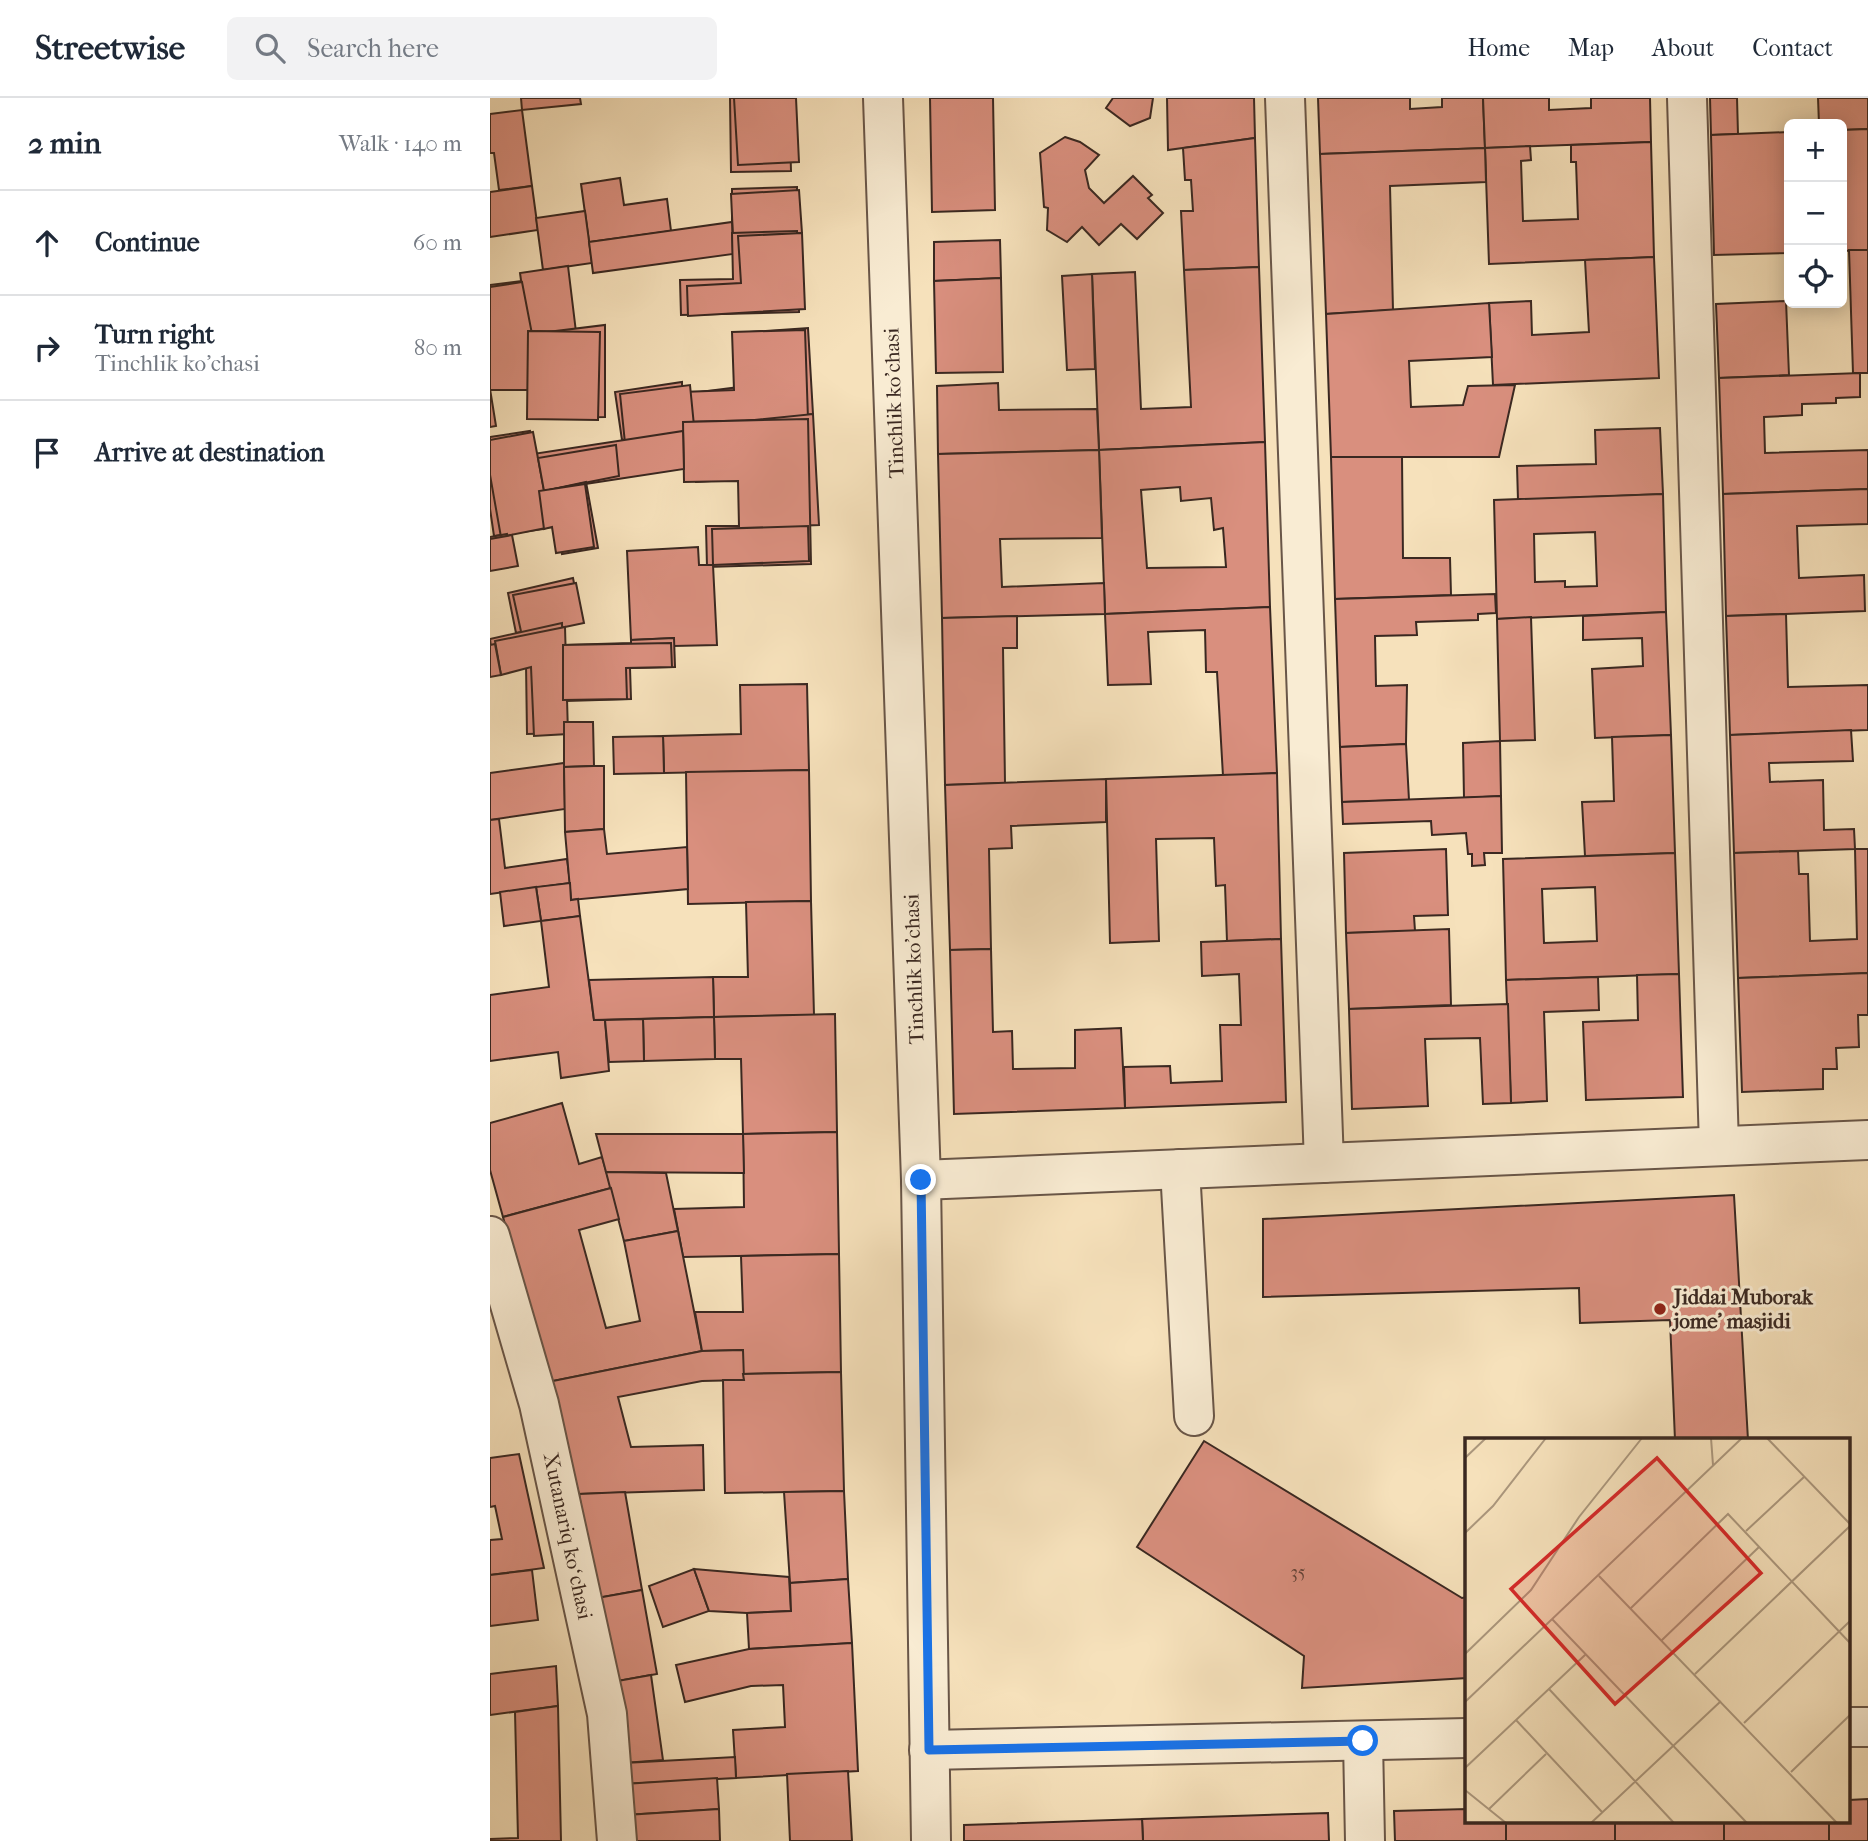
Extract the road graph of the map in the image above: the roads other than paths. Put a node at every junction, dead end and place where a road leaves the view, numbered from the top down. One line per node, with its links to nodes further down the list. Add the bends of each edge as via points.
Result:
1 (883, 98): 8 (street, Tinchlik ko'chasi)
2 (1285, 98): 6 (street)
3 (1687, 98): 5 (street)
4 (1868, 1140): 5 (street)
5 (1718, 1146): 6 (street)
6 (1324, 1163): 7 (street)
7 (1180, 1169): 8 (street); 10 (street)
8 (921, 1180): 15 (street, Tinchlik ko'chasi)
9 (490, 1236): 16 (street, Xutanariq koʻchasi, via 539,1404 607,1714)
10 (1194, 1416)
11 (1850, 1727): 12 (street)
12 (1868, 1727)
13 (1465, 1738): 14 (street)
14 (1363, 1741): 15 (street); 18 (street)
15 (929, 1750): 17 (street, Tinchlik ko'chasi)
16 (617, 1841)
17 (931, 1841)
18 (1365, 1841)

